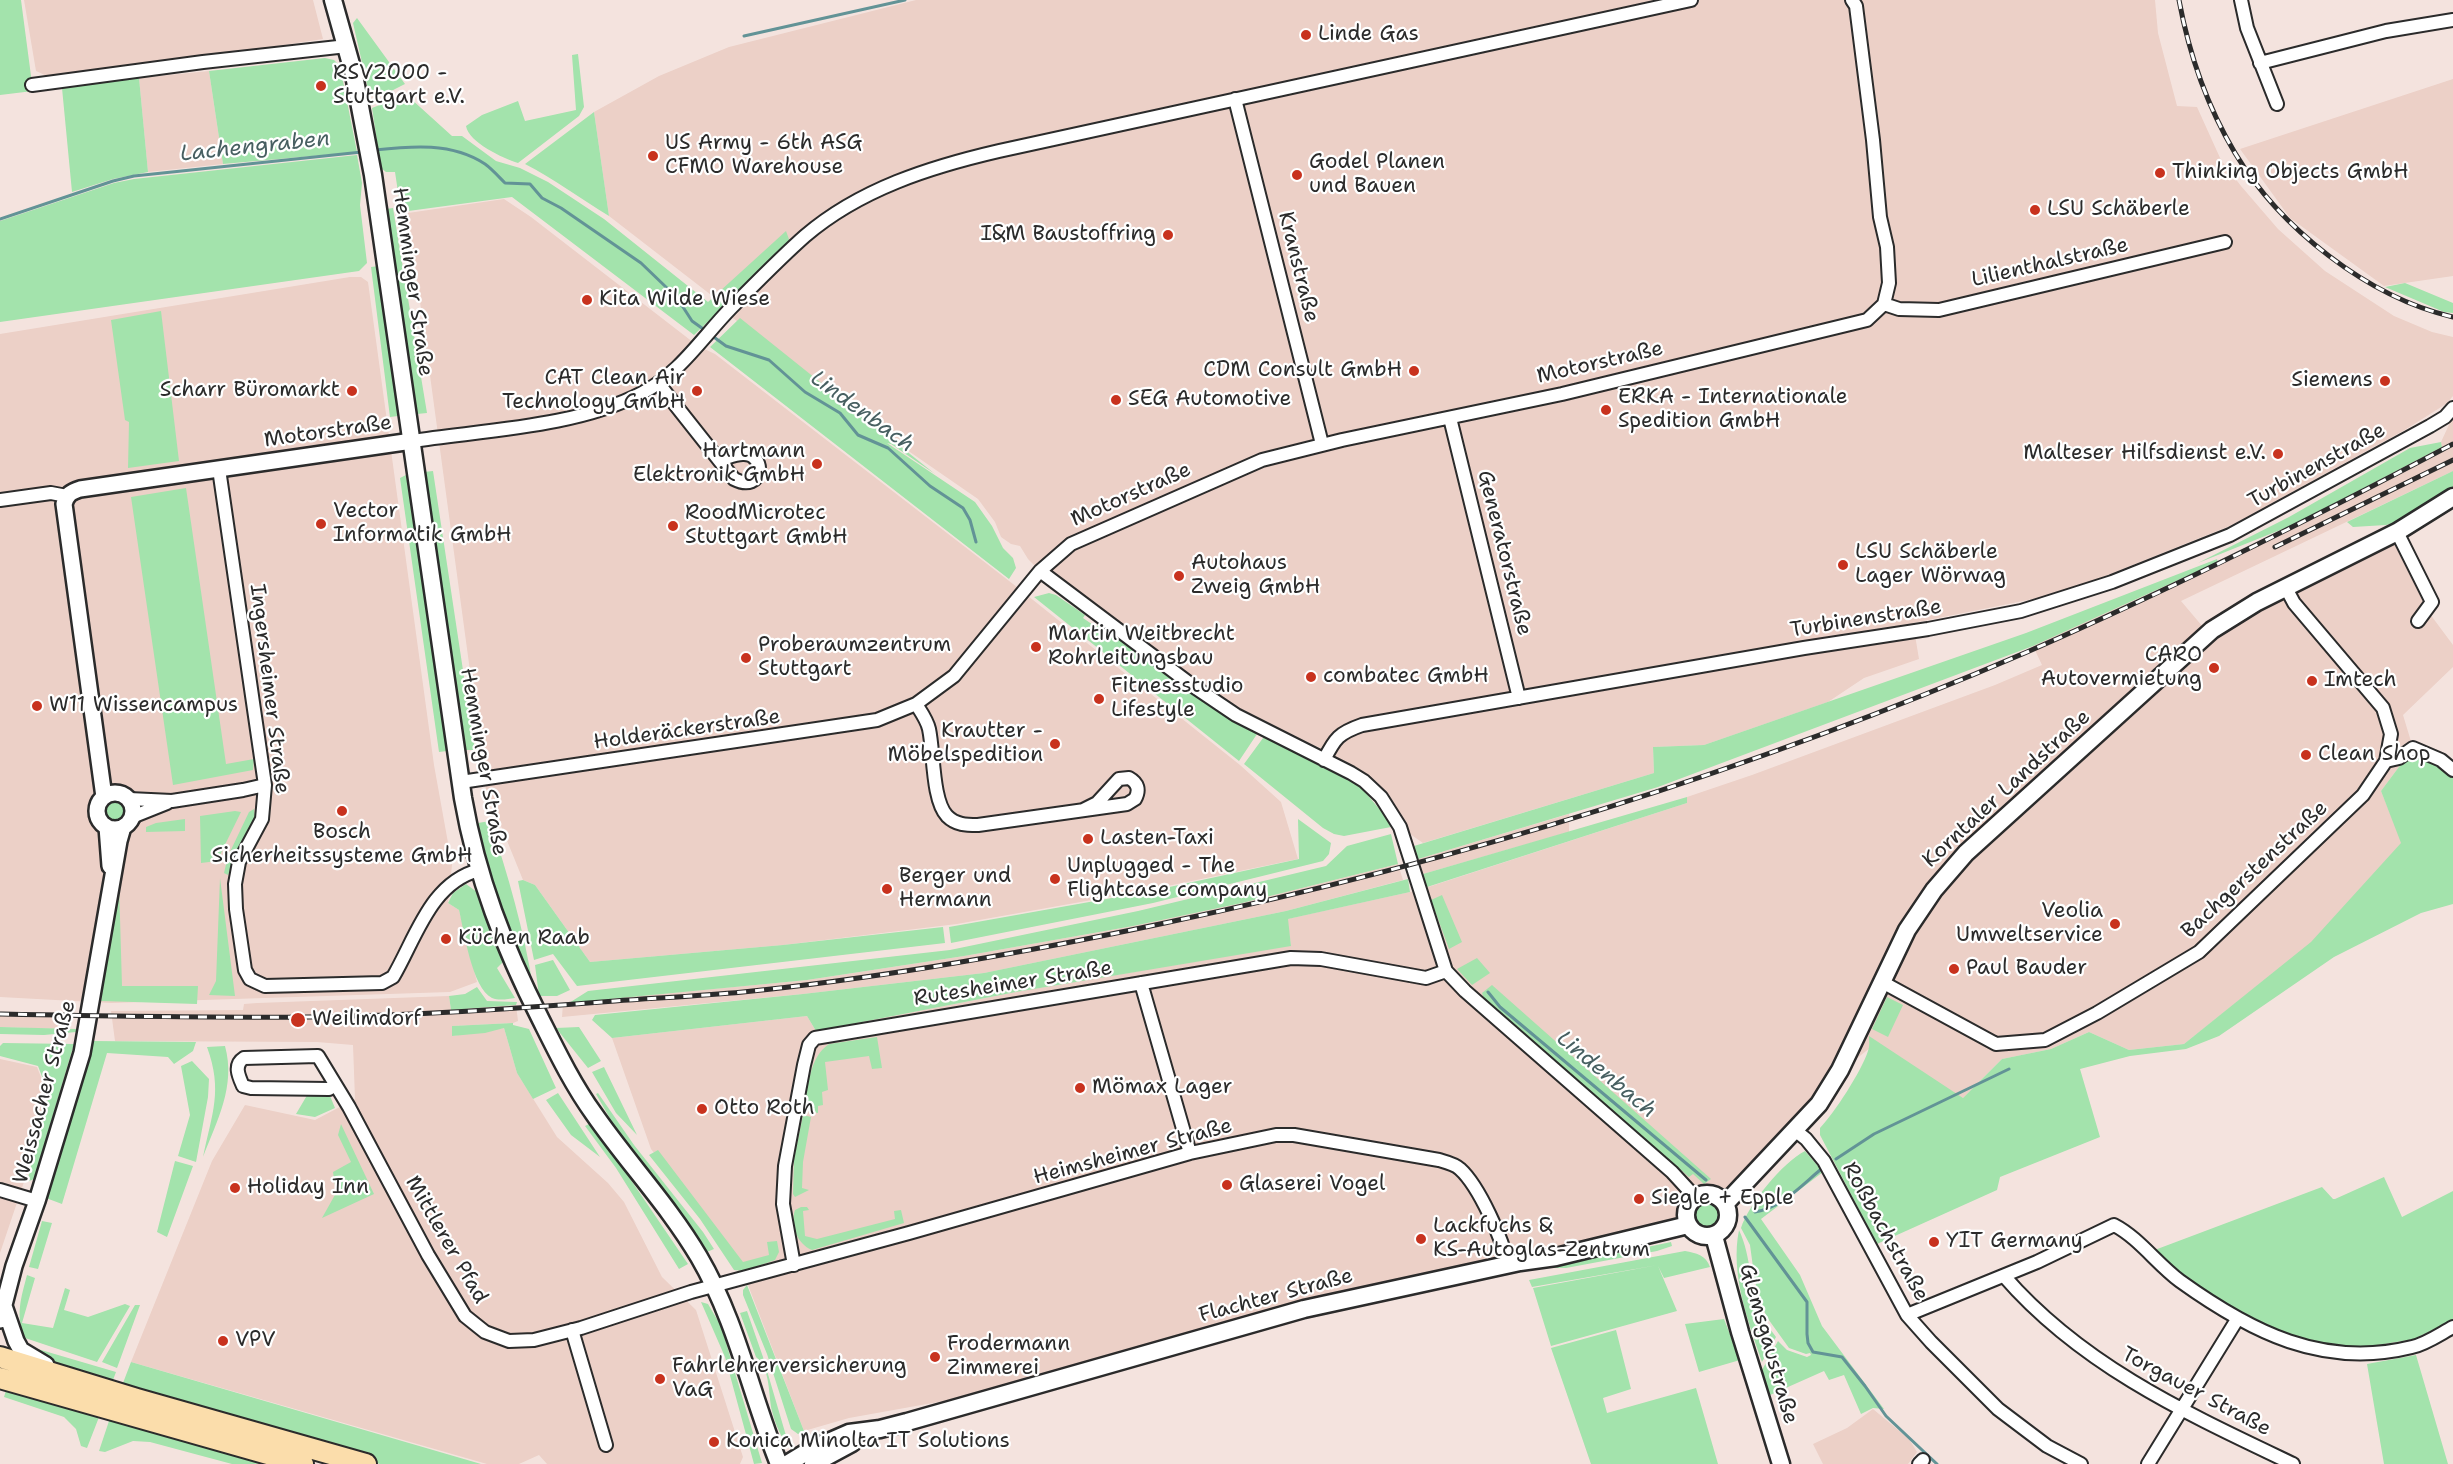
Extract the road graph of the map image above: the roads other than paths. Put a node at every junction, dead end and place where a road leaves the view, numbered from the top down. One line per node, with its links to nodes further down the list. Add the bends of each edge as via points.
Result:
1 (333, 0): 6 (main road, Hemminger Straße)
2 (1691, 0): 9 (street, Motorstraße)
3 (1852, 0): 12 (street, via 1856,6 1880,217 1887,247 1889,283)
4 (2241, 0): 7 (street)
5 (2453, 20): 7 (street, via 2386,31)
6 (348, 46): 8 (street); 16 (main road, Hemminger Straße, via 367,140)
7 (2260, 63): 10 (street)
8 (32, 85)
9 (1235, 99): 13 (street, Motorstraße, via 964,159 896,182 836,213 806,234); 17 (street, Kranstraße)
10 (2277, 104)
11 (2225, 242): 12 (street, Lilienthalstraße, via 1939,310 1899,309)
12 (1884, 304): 15 (street, Motorstraße, via 1867,320 1847,326)
13 (658, 383): 16 (street, Motorstraße, via 618,404 577,417); 18 (street)
14 (2453, 408): 27 (street, Turbinenstraße, via 2430,426 2230,535 2063,599 1966,622)
15 (1450, 418): 17 (street, Motorstraße); 27 (street, Generatorstraße)
16 (412, 441): 19 (street, Motorstraße); 32 (main road, Hemminger Straße)
17 (1322, 444): 24 (street, Motorstraße, via 1262,460 1071,544)
18 (719, 460)
19 (219, 469): 20 (street, Motorstraße, via 80,489); 33 (street, Ingersheimer Straße)
20 (67, 496): 22 (street, Motorstraße, via 51,493); 34 (street, via 64,504 87,679 100,754)
21 (2453, 497): 23 (main road, Korntaler Landstraße)
22 (0, 500)
23 (2397, 532): 25 (main road, Korntaler Landstraße); 26 (street, via 2432,602)
24 (1040, 571): 28 (street, Holderäckerstraße, via 954,676); 29 (street, via 1236,715)
25 (2286, 588): 30 (street, Bachgerstenstraße, via 2301,612 2383,708 2391,734); 42 (main road, Korntaler Landstraße, via 2225,622 2198,643 1966,853 1919,910)
26 (2418, 621)
27 (1519, 698): 29 (street, Turbinenstraße, via 1351,729 1334,739)
28 (916, 704): 32 (street, Holderäckerstraße, via 877,720 839,727); 36 (street, via 928,727 939,800 945,813 955,821 978,825)
29 (1324, 760): 41 (street, via 1365,781 1393,814)
30 (2386, 761): 31 (street, via 2414,748); 42 (street, Bachgerstenstraße, via 2363,795 2199,952 2045,1040 1996,1044)
31 (2453, 770)
32 (461, 782): 39 (main road, Hemminger Straße)
33 (265, 785): 35 (street); 39 (street, Ingersheimer Straße, via 262,819 240,862 235,884 245,970 256,983 382,983 393,977 434,900 455,879)
34 (117, 796): 35 (street); 37 (street, via 133,810); 38 (street, via 99,803 97,813)
35 (172, 801): 37 (street)
36 (1083, 810)
37 (128, 822): 38 (street); 40 (street, Weissacher Straße)
38 (107, 827): 40 (street, Weissacher Straße)
39 (478, 870): 56 (main road, Hemminger Straße, via 519,977 568,1072 593,1113 682,1230)
40 (112, 884): 49 (street, Weissacher Straße, via 82,1053)
41 (1446, 971): 43 (street, Rutesheimer Straße, via 1426,978 1321,959 1291,958); 48 (street, via 1672,1172)
42 (1882, 982): 45 (main road, Korntaler Landstraße, via 1840,1070)
43 (1141, 983): 46 (street); 53 (street, Rutesheimer Straße, via 814,1038 804,1065 785,1166 783,1204)
44 (335, 1085): 44 (street, Mittlerer Pfad, via 318,1056 244,1058 237,1067 243,1086 250,1088 329,1089); 61 (street, Mittlerer Pfad, via 465,1316 485,1332 509,1341 534,1340)
45 (1796, 1131): 50 (main road, Korntaler Landstraße); 58 (street, Roßbachstraße, via 1824,1161)
46 (1190, 1153): 53 (street, Heimsheimer Straße); 54 (street, Heimsheimer Straße, via 1276,1135 1294,1135 1446,1162 1468,1178 1497,1232)
47 (0, 1190): 49 (street)
48 (1695, 1197): 50 (main road, via 1712,1194); 51 (main road, via 1686,1210)
49 (37, 1201): 57 (street, Weissacher Straße)
50 (1725, 1204): 52 (main road, via 1728,1222)
51 (1688, 1225): 52 (main road, via 1696,1234); 54 (main road, Flachter Straße, via 1567,1255)
52 (1714, 1236): 73 (main road, Glemsgaustraße)
53 (794, 1265): 56 (street, Heimsheimer Straße)
54 (1508, 1265): 66 (main road, Flachter Straße, via 1304,1309)
55 (2004, 1276): 58 (street); 59 (street, via 2114,1225 2179,1280); 65 (street, Torgauer Straße, via 2067,1338 2108,1368)
56 (714, 1285): 61 (street, Mittlerer Pfad); 70 (main road, Hemminger Straße, via 735,1332)
57 (2, 1313): 63 (street, Weissacher Straße, via 21,1350)
58 (1907, 1315): 74 (street, Roßbachstraße, via 1998,1409 2047,1446)
59 (2238, 1318): 60 (street, via 2274,1338 2320,1351 2365,1355 2415,1347); 65 (street)
60 (2453, 1327)
61 (572, 1330): 67 (street)
62 (0, 1357): 63 (main road)
63 (60, 1376): 69 (main road)
64 (0, 1378): 68 (main road)
65 (2181, 1411): 75 (street); 76 (street, Torgauer Straße)
66 (880, 1429): 71 (main road, Flachter Straße, via 849,1433); 72 (main road, Flachter Straße)
67 (606, 1445)
68 (303, 1464)
69 (366, 1464)
70 (779, 1464)
71 (787, 1464)
72 (813, 1464)
73 (1781, 1464)
74 (2081, 1464)
75 (2148, 1464)
76 (2293, 1464)

